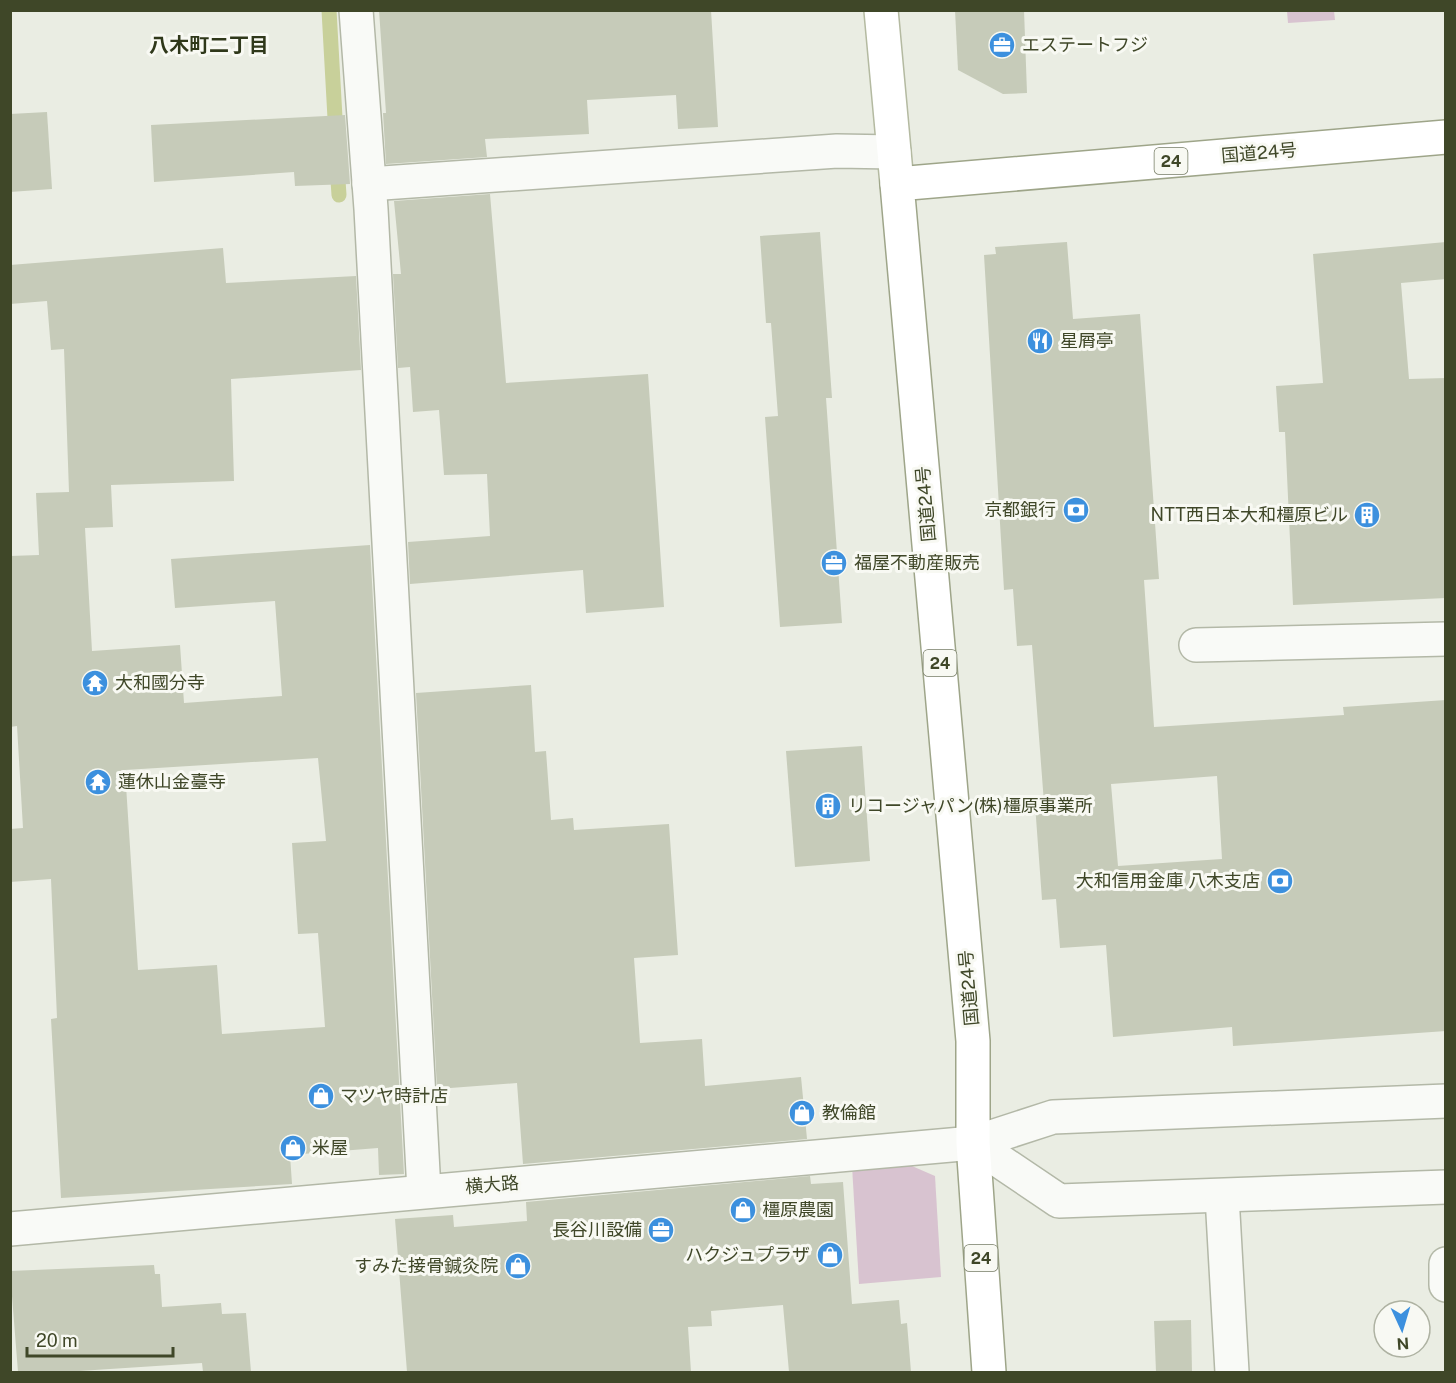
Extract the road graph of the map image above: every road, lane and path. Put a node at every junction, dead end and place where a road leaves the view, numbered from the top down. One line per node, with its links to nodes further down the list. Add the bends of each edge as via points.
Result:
1 (356, 10): 5 (street)
2 (881, 10): 4 (main road)
3 (1446, 137): 6 (main road, 国道24号 / 24)
4 (894, 152): 5 (street, via 837,151); 6 (main road)
5 (369, 184): 12 (street)
6 (897, 184): 10 (main road, 国道24号 / 24, via 974,1041)
7 (1446, 639): 8 (street)
8 (1196, 645)
9 (1446, 1101): 10 (street, 横大路, via 1053,1117)
10 (973, 1143): 12 (street, 横大路); 13 (street, via 1059,1201); 17 (main road, 国道24号 / 24)
11 (1446, 1186): 13 (street)
12 (424, 1191): 14 (street, 横大路)
13 (1222, 1196): 18 (street)
14 (10, 1229)
15 (1446, 1264): 16 (street)
16 (1446, 1285)
17 (989, 1372)
18 (1232, 1372)

